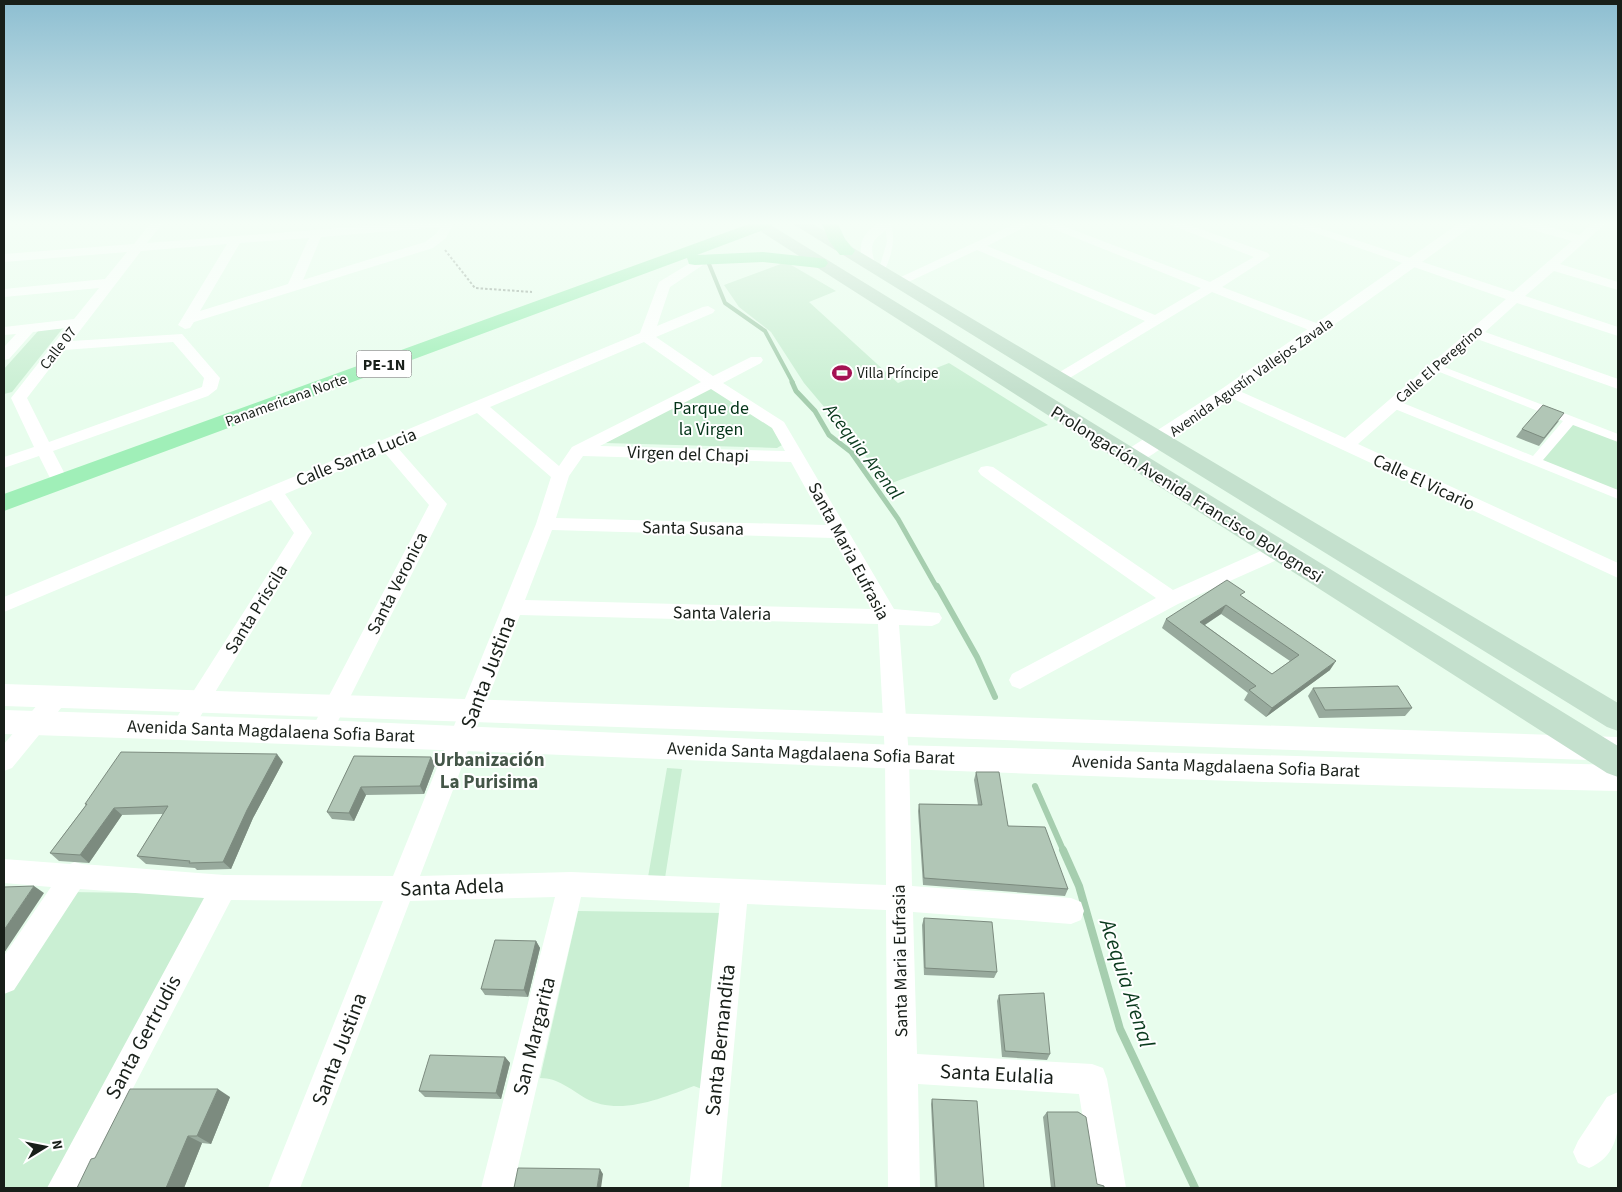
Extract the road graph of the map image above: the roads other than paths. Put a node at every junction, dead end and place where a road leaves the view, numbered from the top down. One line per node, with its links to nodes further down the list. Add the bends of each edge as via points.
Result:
1 (113, 280): 17 (street, Calle 07)
2 (212, 280): 24 (street)
3 (296, 280): 19 (street)
4 (317, 280): 19 (street)
5 (583, 280): 57 (highway, Panamericana Norte / PE-1N)
6 (613, 280): 57 (highway, Panamericana Norte / PE-1N)
7 (672, 280): 33 (street, via 664,285)
8 (846, 280): 52 (main road, Prolongación Avenida Francisco Bolognesi)
9 (894, 280): 38 (main road, Prolongación Avenida Francisco Bolognesi)
10 (1058, 280): 25 (street)
11 (1190, 280): 20 (street)
12 (1225, 280): 20 (street)
13 (1379, 280): 27 (street, Avenida Agustín Vallejos Zavala)
14 (1461, 280): 22 (street)
15 (1536, 280): 22 (street, Calle El Peregrino)
16 (1597, 280): 18 (street)
17 (110, 283): 21 (street); 26 (street, Calle 07)
18 (1618, 286)
19 (293, 287): 24 (street)
20 (1211, 288): 25 (street); 27 (street)
21 (4, 293)
22 (1515, 298): 30 (street); 31 (street, Calle El Peregrino)
23 (708, 310): 33 (street, Calle Santa Lucia)
24 (188, 319): 32 (street)
25 (1156, 320): 38 (street)
26 (78, 324): 28 (street); 34 (street, Calle 07)
27 (1312, 326): 41 (street, Avenida Agustín Vallejos Zavala); 46 (street, Avenida Agustín Vallejos Zavala)
28 (28, 329): 29 (street); 35 (street)
29 (4, 332)
30 (1618, 332)
31 (1475, 333): 37 (street, Calle El Peregrino); 40 (street)
32 (177, 337): 34 (street); 50 (street, via 212,378 209,388 202,394)
33 (646, 337): 39 (street, Santa Maria Eufrasia); 44 (street, Calle Santa Lucia)
34 (60, 346): 42 (street, Calle 07)
35 (4, 356)
36 (756, 360): 39 (street)
37 (1436, 367): 43 (street, Calle El Peregrino); 45 (street)
38 (1058, 379): 46 (main road, Prolongación Avenida Francisco Bolognesi)
39 (711, 382): 51 (street); 53 (street, Santa Maria Eufrasia, via 778,425)
40 (1618, 384)
41 (1230, 392): 46 (street, Avenida Agustín Vallejos Zavala); 49 (street, Calle El Vicario)
42 (11, 401): 50 (street, Calle 07)
43 (1394, 404): 49 (street, Calle El Peregrino); 54 (street)
44 (480, 406): 48 (street, Calle Santa Lucia); 58 (street)
45 (1570, 420): 47 (street); 54 (street)
46 (1154, 437): 52 (street, Avenida Agustín Vallejos Zavala); 78 (main road, Prolongación Avenida Francisco Bolognesi)
47 (1618, 438)
48 (387, 445): 60 (street, Calle Santa Lucia); 76 (street, Santa Veronica, via 438,504)
49 (1346, 446): 66 (street, Calle El Vicario)
50 (43, 449): 55 (street); 57 (street, Calle 07)
51 (578, 451): 53 (street, Virgen del Chapi); 58 (street, Santa Justina)
52 (1123, 453): 65 (main road, Prolongación Avenida Francisco Bolognesi)
53 (798, 457): 64 (street, Santa Maria Eufrasia)
54 (1535, 461): 61 (street)
55 (4, 463)
56 (987, 471): 67 (street)
57 (57, 476): 59 (highway, Panamericana Norte / PE-1N); 62 (highway, Panamericana Norte / PE-1N)
58 (560, 476): 63 (street, Santa Justina)
59 (4, 488)
60 (274, 491): 68 (street, Calle Santa Lucia); 75 (street, Santa Priscila, via 303,533)
61 (1618, 495)
62 (4, 503)
63 (545, 524): 64 (street, Santa Susana); 69 (street, Santa Justina)
64 (841, 532): 70 (street, Santa Maria Eufrasia)
65 (1278, 551): 67 (street); 85 (main road, Prolongación Avenida Francisco Bolognesi)
66 (1618, 571)
67 (1171, 599): 72 (street)
68 (4, 605)
69 (513, 607): 70 (street, Santa Valeria); 77 (street, Santa Justina)
70 (888, 617): 71 (street, Santa Valeria); 81 (street, Santa Maria Eufrasia)
71 (932, 618)
72 (1020, 680)
73 (4, 695): 74 (street, Avenida Santa Magdalaena Sofia Barat)
74 (58, 696): 75 (street, Avenida Santa Magdalaena Sofia Barat); 80 (street)
75 (199, 700): 76 (street, Avenida Santa Magdalaena Sofia Barat); 82 (street, Santa Priscila)
76 (336, 705): 77 (street, Avenida Santa Magdalaena Sofia Barat); 83 (street, Santa Veronica)
77 (473, 710): 81 (street, Avenida Santa Magdalaena Sofia Barat); 84 (street, Santa Justina)
78 (1618, 718)
79 (4, 722): 80 (street, Avenida Santa Magdalaena Sofia Barat)
80 (36, 723): 82 (street, Avenida Santa Magdalaena Sofia Barat); 87 (street)
81 (896, 726): 85 (street, Avenida Santa Magdalaena Sofia Barat); 86 (street, Santa Maria Eufrasia)
82 (181, 728): 83 (street, Avenida Santa Magdalaena Sofia Barat)
83 (321, 732): 84 (street, Avenida Santa Magdalaena Sofia Barat)
84 (462, 738): 86 (street, Avenida Santa Magdalaena Sofia Barat); 93 (street, Santa Justina)
85 (1611, 754)
86 (897, 758): 88 (street, Avenida Santa Magdalaena Sofia Barat); 95 (street, Santa Maria Eufrasia)
87 (4, 761)
88 (1618, 778)
89 (4, 871): 90 (street, Santa Adela)
90 (76, 874): 92 (street, Santa Adela); 97 (street)
91 (571, 884): 93 (street, Santa Adela); 94 (street, Santa Adela); 103 (street, San Margarita)
92 (224, 887): 93 (street, Santa Adela); 101 (street, Santa Gertrudis)
93 (401, 889): 102 (street, Santa Justina)
94 (735, 891): 95 (street, Santa Adela); 104 (street, Santa Bernandita)
95 (900, 898): 96 (street, Santa Adela); 98 (street, Santa Maria Eufrasia)
96 (1071, 911)
97 (4, 980)
98 (901, 1068): 105 (street, Santa Maria Eufrasia); 106 (street, Santa Eulalia, via 1092,1079)
99 (1617, 1113): 100 (street)
100 (1589, 1152)
101 (62, 1188)
102 (284, 1188)
103 (496, 1188)
104 (705, 1188)
105 (904, 1188)
106 (1110, 1188)

